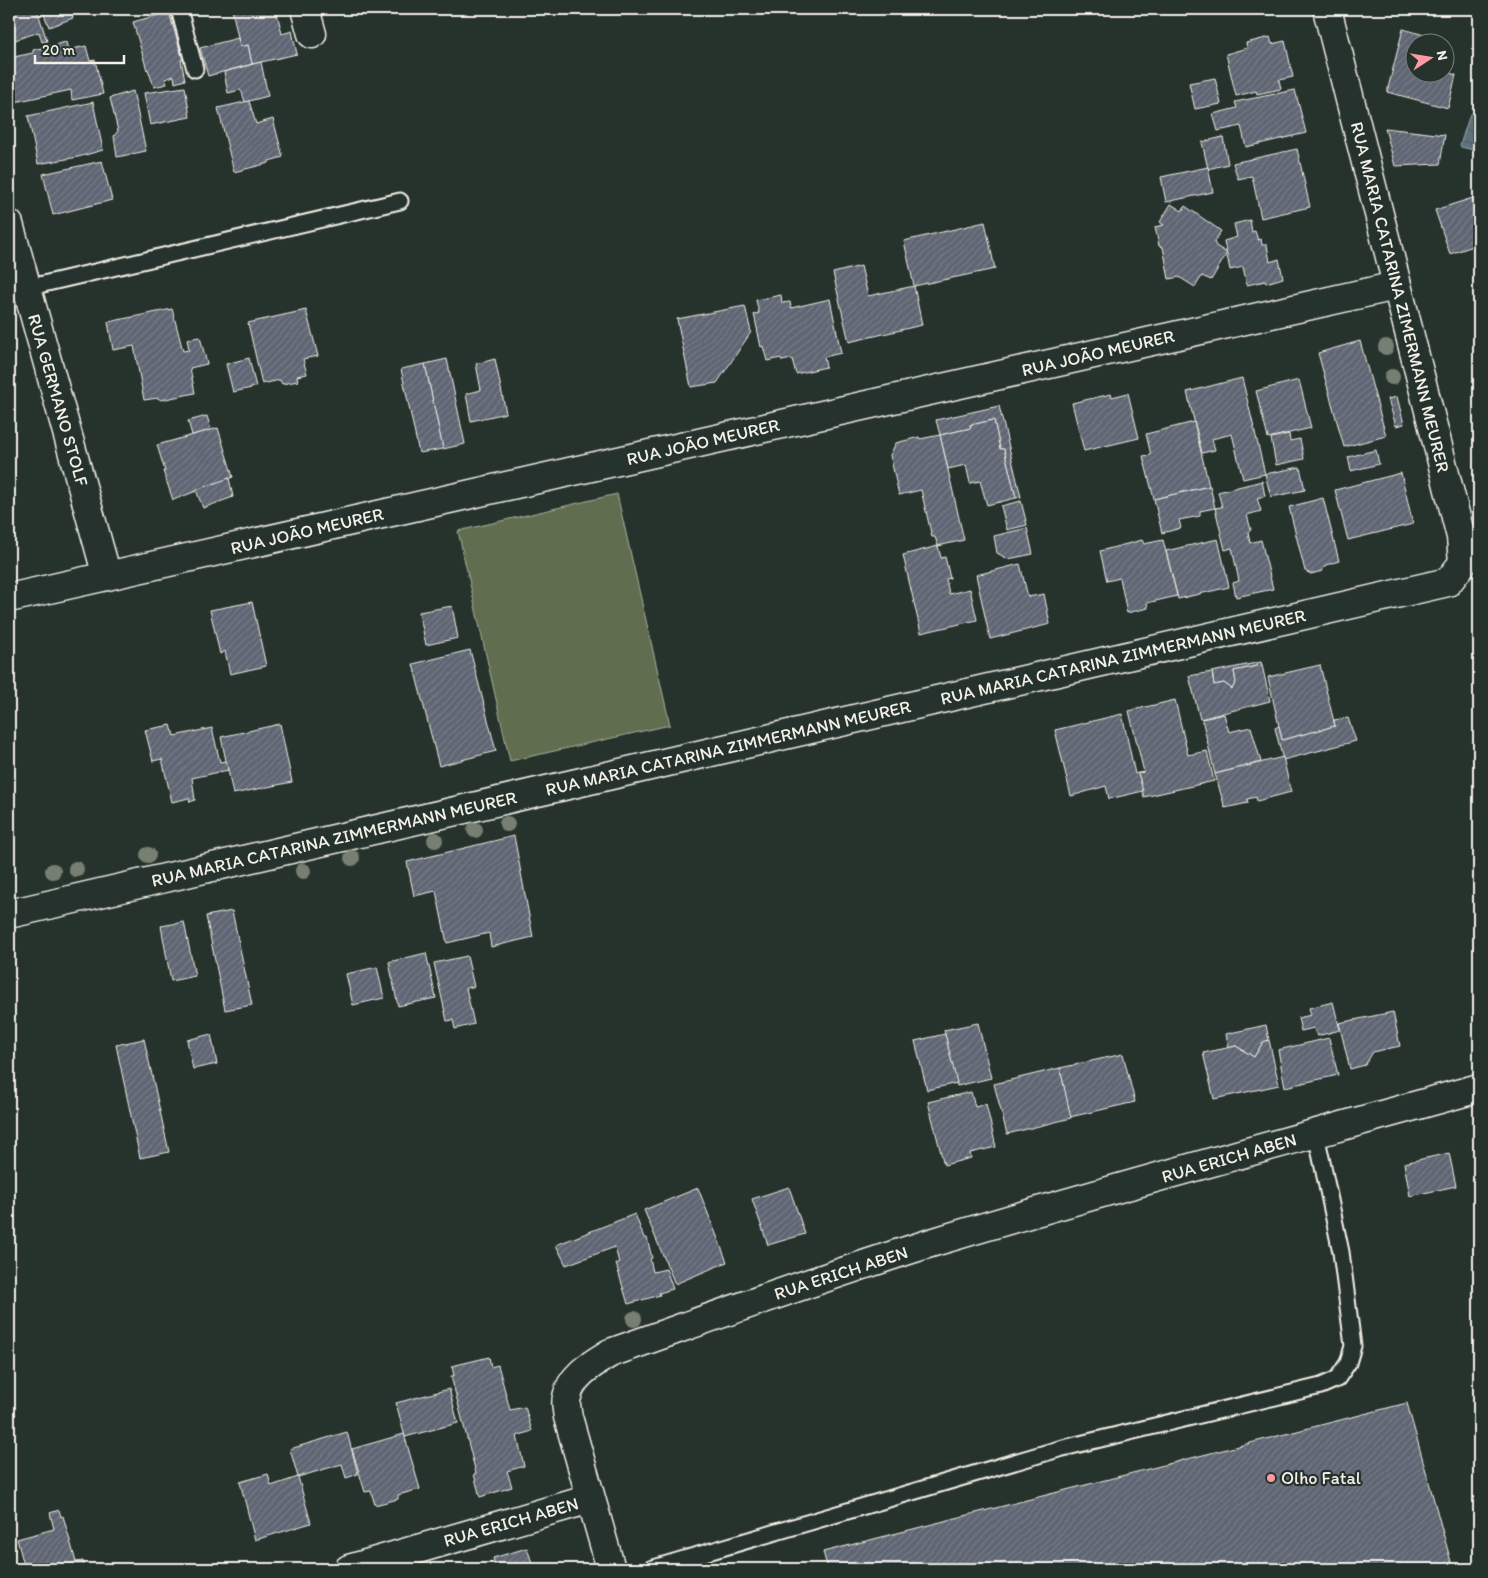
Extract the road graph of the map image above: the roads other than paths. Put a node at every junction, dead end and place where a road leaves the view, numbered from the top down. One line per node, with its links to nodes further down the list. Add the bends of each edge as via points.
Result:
1 (179, 9): 3 (lane)
2 (1327, 9): 6 (street, RUA MARIA CATARINA ZIMERMANN MEURER)
3 (195, 69)
4 (400, 201): 7 (lane)
5 (9, 224): 7 (street, RUA GERMANO STOLF)
6 (1396, 286): 8 (street, RUA JOÃO MEURER); 9 (street, RUA MARIA CATARINA ZIMERMANN MEURER, via 1461,537 1463,563)
7 (26, 288): 8 (street, RUA GERMANO STOLF)
8 (107, 576): 10 (street, RUA JOÃO MEURER)
9 (1448, 582): 11 (street, RUA MARIA CATARINA ZIMMERMANN MEURER)
10 (9, 598)
11 (9, 914)
12 (1479, 1091): 13 (street, RUA ERICH ABEN)
13 (1316, 1134): 14 (street, RUA ERICH ABEN, via 935,1242 610,1353 586,1368 566,1397); 17 (lane, via 1341,1252 1353,1346 1348,1363 1337,1379 1312,1388 1058,1449)
14 (590, 1499): 15 (street, RUA ERICH ABEN); 16 (street)
15 (349, 1569)
16 (611, 1569)
17 (650, 1569)

